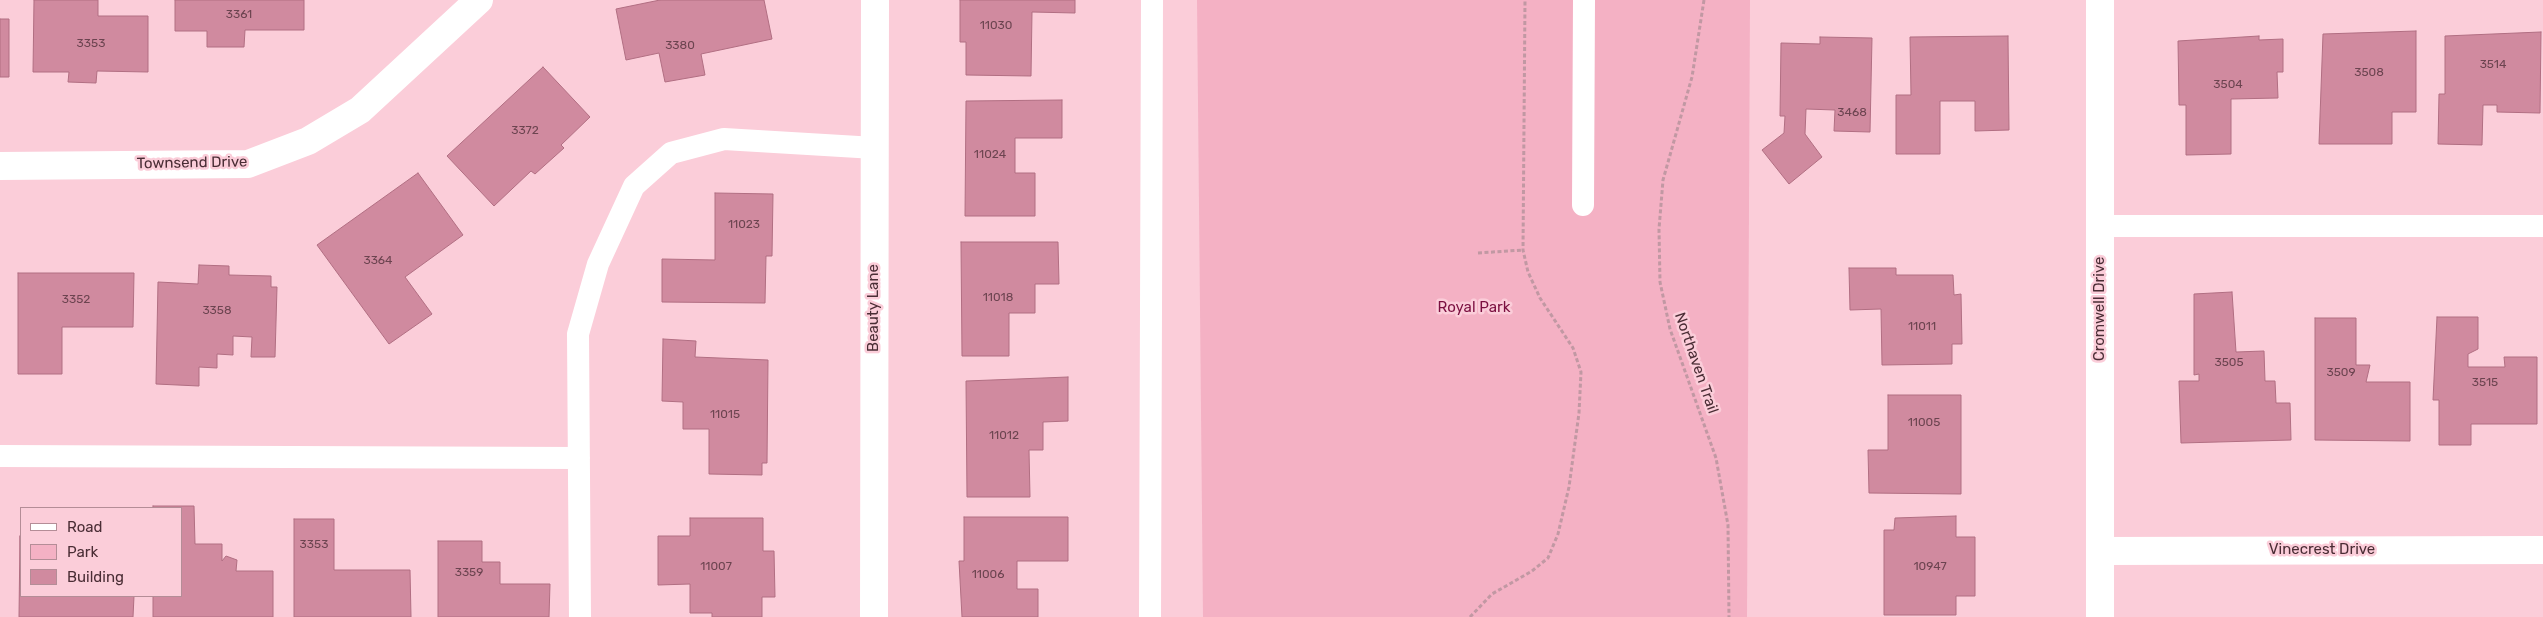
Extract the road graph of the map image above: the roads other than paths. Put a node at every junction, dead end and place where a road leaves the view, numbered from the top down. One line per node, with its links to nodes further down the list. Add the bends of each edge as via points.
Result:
1 (479, 0): 7 (street, Townsend Drive, via 360,110 308,141 248,164)
2 (875, 0): 6 (street, Beauty Lane)
3 (1152, 0): 17 (lane)
4 (1584, 0): 8 (lane)
5 (2100, 0): 9 (street, Cromwell Drive)
6 (874, 148): 12 (lane, via 724,139 671,153 634,186 598,264 578,334); 16 (street, Beauty Lane)
7 (0, 166)
8 (1583, 205)
9 (2100, 226): 10 (lane); 14 (street, Cromwell Drive)
10 (2543, 226)
11 (0, 456): 12 (lane)
12 (579, 458): 15 (lane)
13 (2543, 550): 14 (street, Vinecrest Drive)
14 (2100, 551): 18 (street, Cromwell Drive)
15 (580, 617)
16 (874, 617)
17 (1150, 617)
18 (2100, 617)

